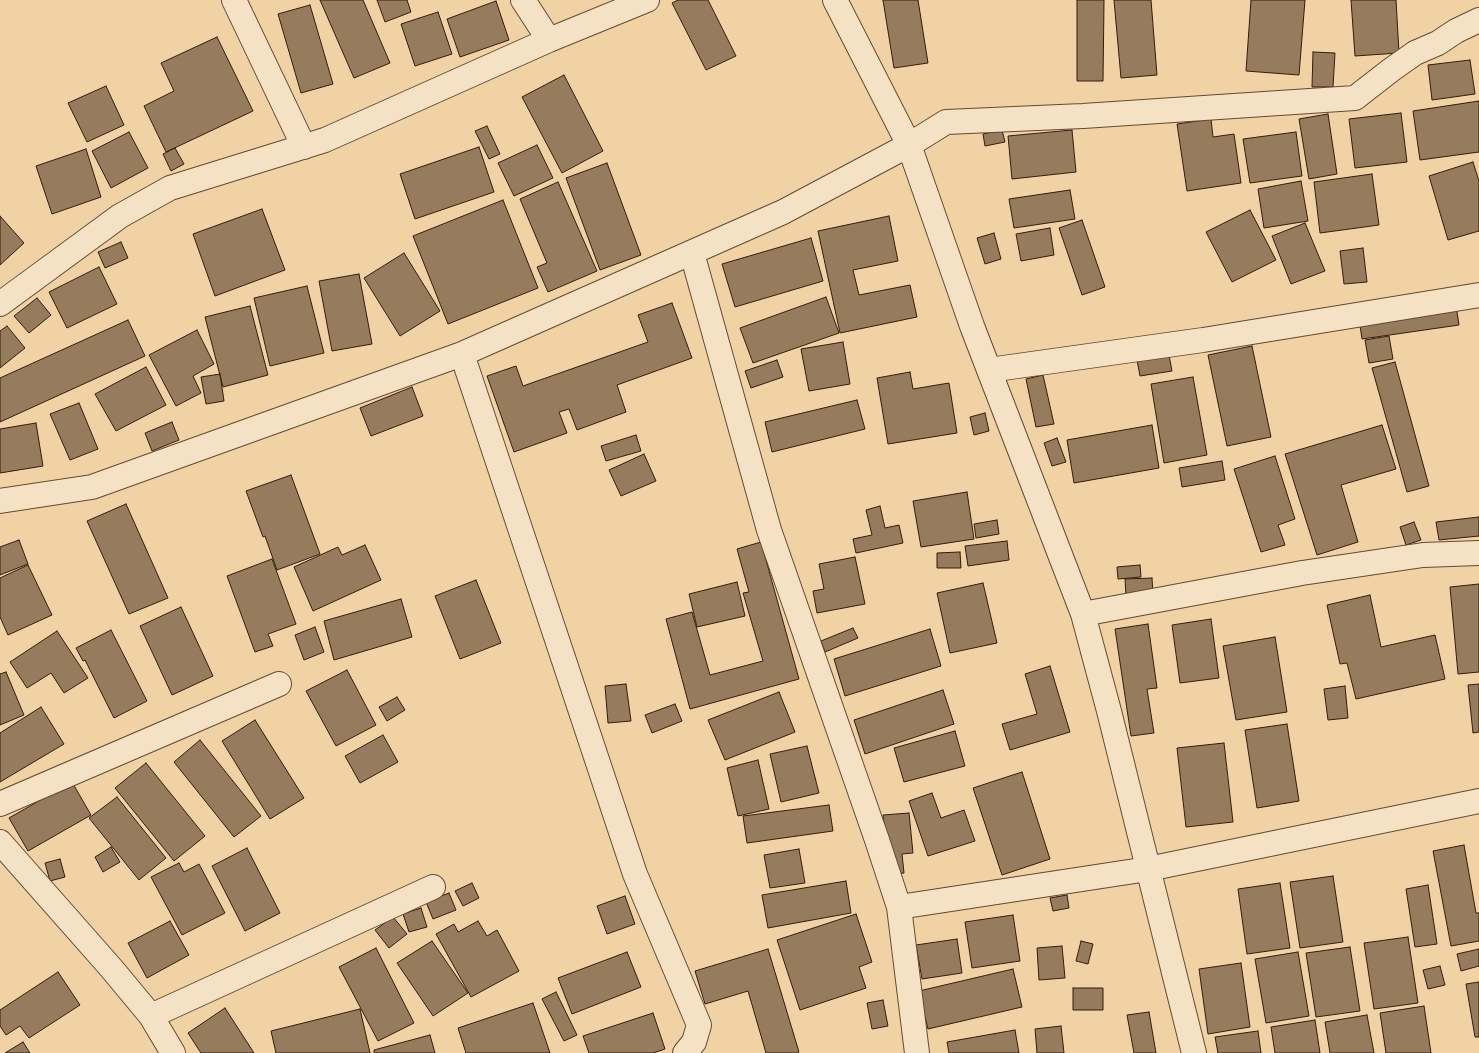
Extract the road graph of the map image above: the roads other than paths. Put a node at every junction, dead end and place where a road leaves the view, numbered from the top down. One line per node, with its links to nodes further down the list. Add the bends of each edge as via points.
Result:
1 (234, 0): 8 (street)
2 (523, 0): 6 (street)
3 (647, 0): 6 (street)
4 (835, 0): 7 (street)
5 (1479, 20): 7 (street, via 1415,53 1355,98 946,122)
6 (549, 40): 8 (street)
7 (909, 144): 9 (street, via 783,212); 13 (street)
8 (304, 147): 11 (street, via 170,188 120,216)
9 (692, 253): 12 (street); 23 (street, via 769,530)
10 (1479, 295): 13 (street, via 1203,340)
11 (0, 304)
12 (462, 354): 14 (street, via 92,487); 25 (street, via 635,874 699,1025)
13 (989, 370): 16 (street)
14 (0, 501)
15 (1479, 553): 16 (street, via 1423,555 1302,573)
16 (1083, 614): 21 (street)
17 (279, 684): 19 (street)
18 (1479, 801): 21 (street)
19 (0, 804)
20 (0, 842): 24 (street)
21 (1148, 869): 23 (street); 28 (street)
22 (433, 887): 24 (street)
23 (899, 907): 27 (street)
24 (150, 1016): 26 (street)
25 (693, 1049)
26 (173, 1053)
27 (918, 1053)
28 (1194, 1053)

